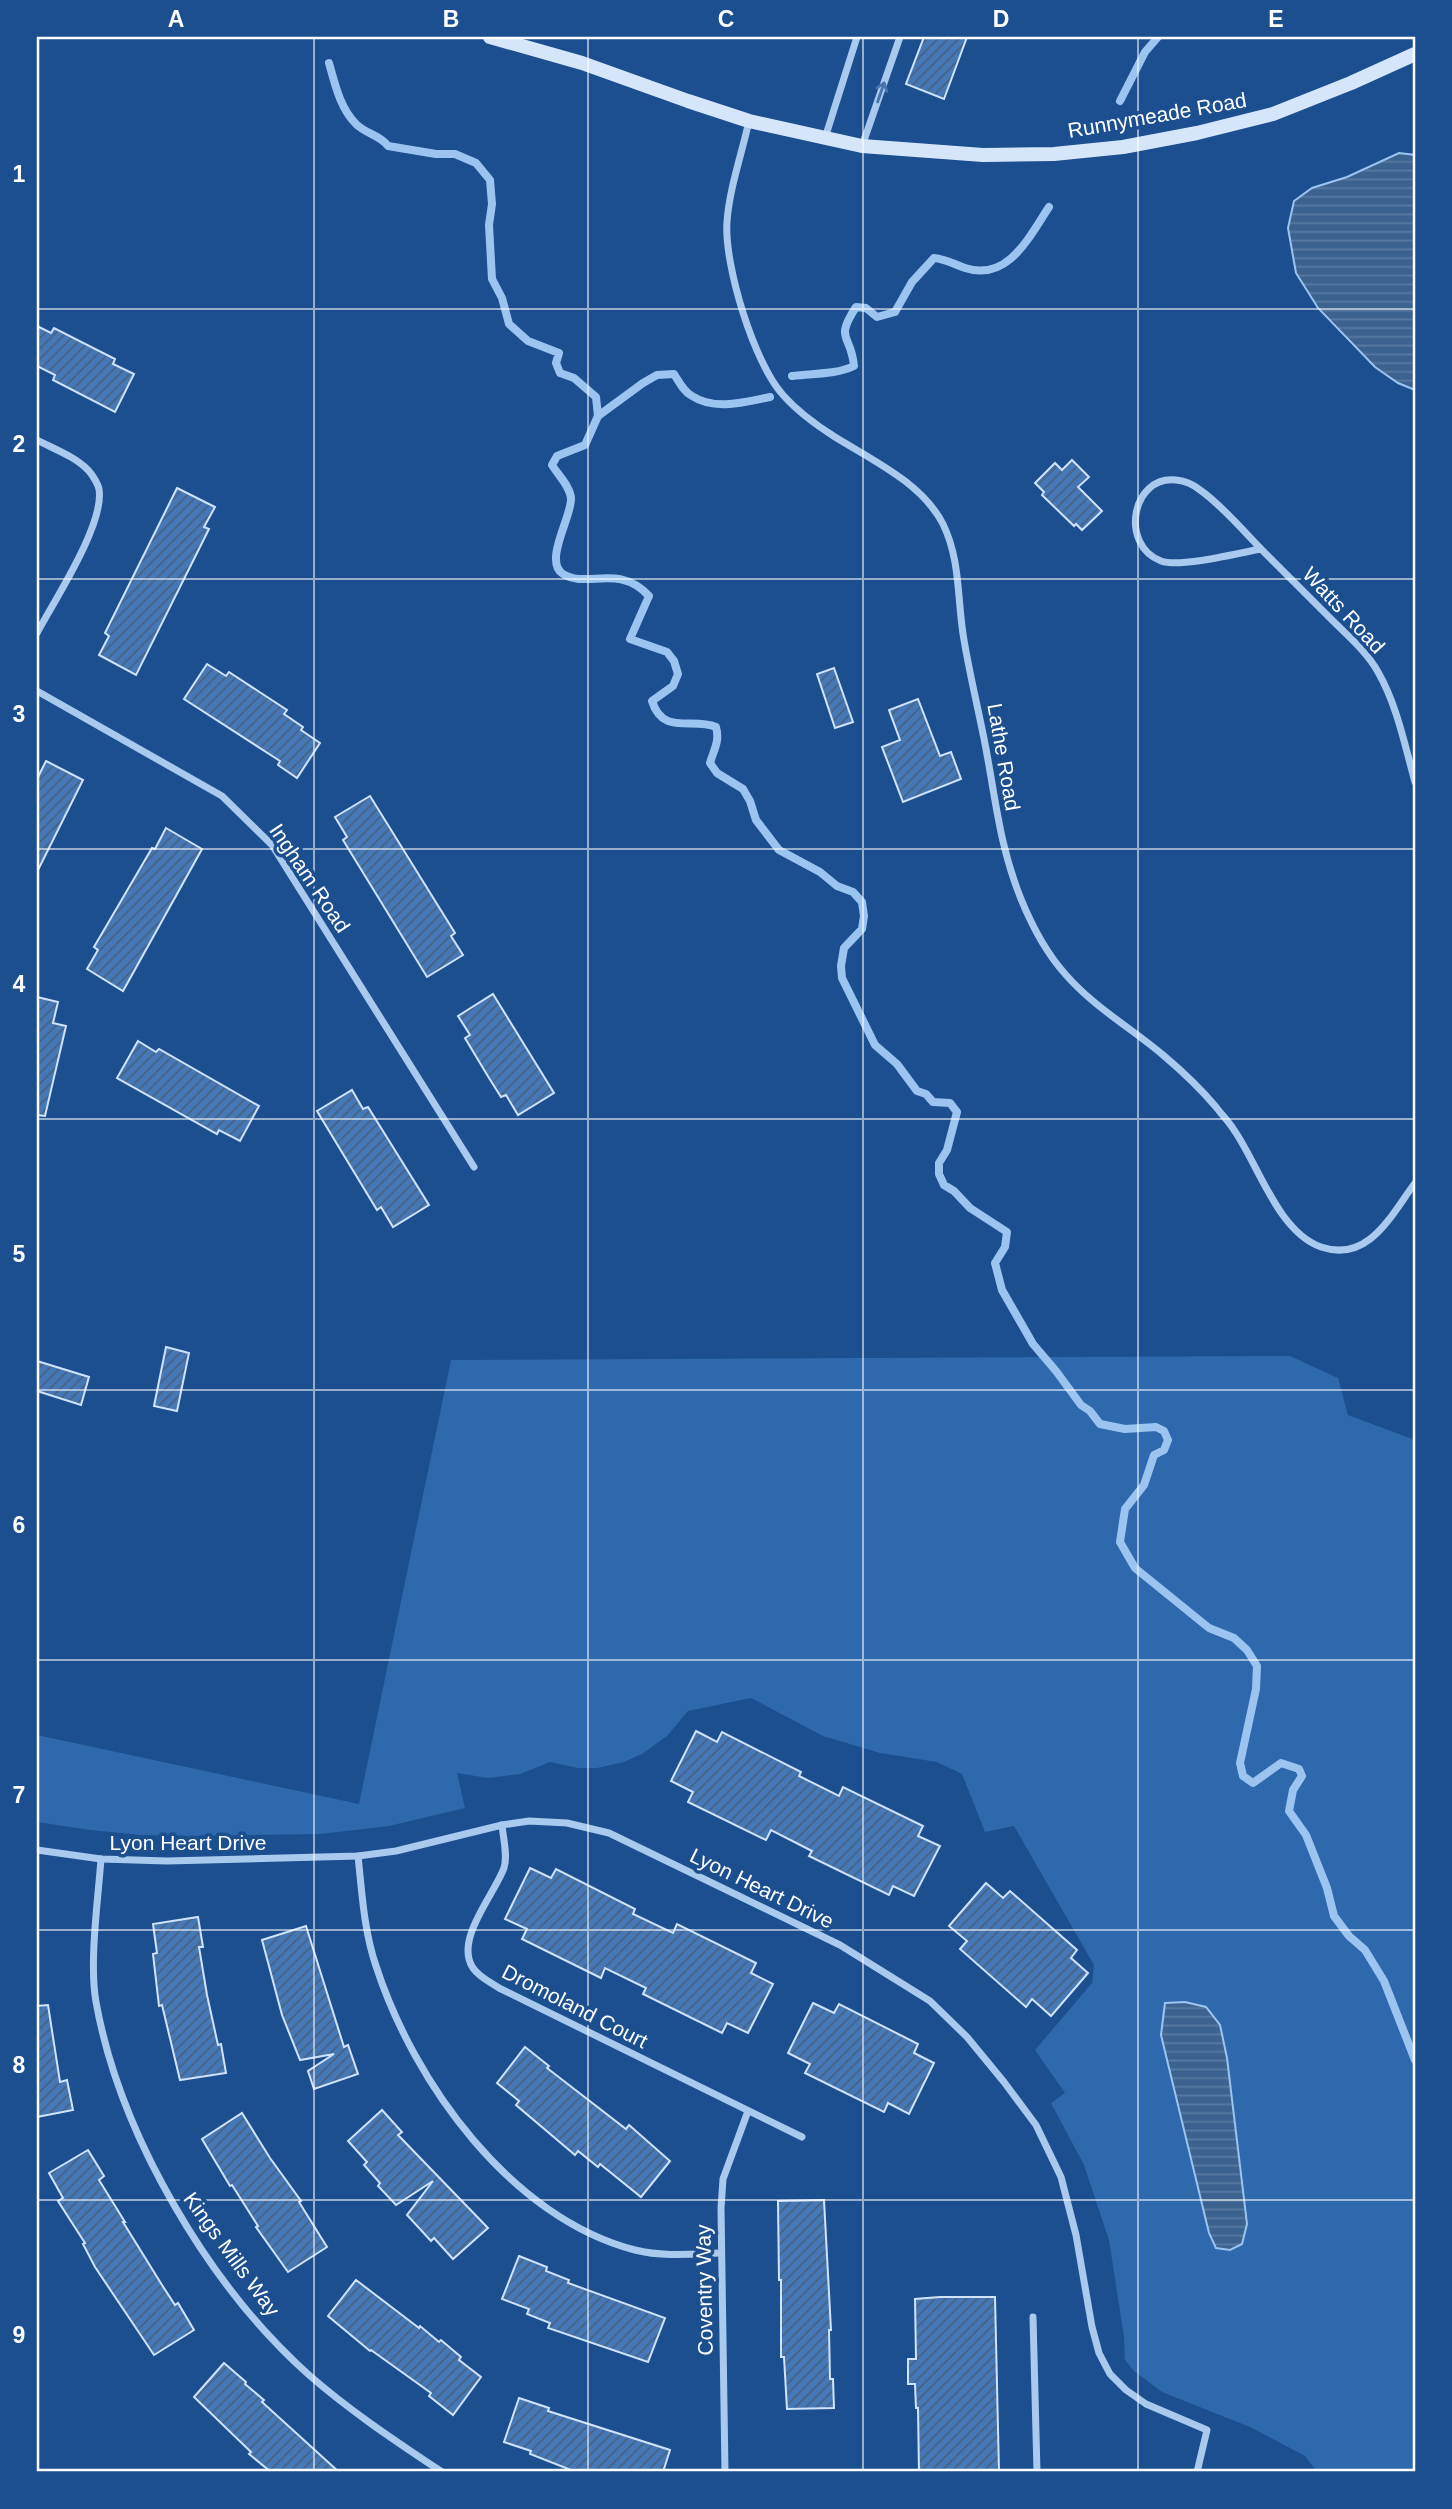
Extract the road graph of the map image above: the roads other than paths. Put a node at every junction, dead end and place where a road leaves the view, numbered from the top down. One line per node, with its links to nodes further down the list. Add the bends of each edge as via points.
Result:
1 (490, 37): 5 (street, Runnymeade Road, via 582,62)
2 (857, 37): 6 (street)
3 (900, 37): 7 (street, one-way to 3)
4 (1415, 54): 7 (street, Runnymeade Road, via 1273,114 1123,147 983,155)
5 (749, 121): 6 (street, Runnymeade Road); 14 (street, Lathe Road, via 727,218 726,244 757,349 783,395 813,423 892,472 921,496 942,522 953,550 963,636 999,834 1021,901 1038,934 1066,975 1204,1093 1235,1130 1277,1205 1297,1231 1318,1246 1342,1251 1364,1245 1384,1229)
6 (825, 138): 7 (street, Runnymeade Road)
7 (862, 146)
8 (37, 440): 10 (street, via 90,471 99,488 98,510 87,540)
9 (1261, 549): 9 (street, Watts Road, via 1187,482 1153,485 1138,507 1134,523 1138,541 1162,561 1177,563); 12 (street, Watts Road, via 1378,671)
10 (37, 633)
11 (37, 691): 13 (street, Ingham Road, via 222,796 251,822 272,845)
12 (1415, 782)
13 (474, 1167)
14 (1415, 1183)
15 (502, 1825): 17 (street, Lyon Heart Drive); 19 (street, Dromoland Court, via 505,1866 469,1937 472,1967 499,1988); 26 (street, Lyon Heart Drive, via 567,1823 609,1833 840,1945 930,2001 967,2037 1041,2135 1061,2177 1099,2353 1126,2390 1146,2404 1207,2430)
16 (37, 1850): 18 (street, Lyon Heart Drive)
17 (358, 1856): 18 (street, Lyon Heart Drive, via 236,1861); 21 (street, via 367,1932 393,2012 424,2074 479,2147 519,2186 562,2218 602,2239 637,2251)
18 (101, 1859): 23 (street, Kings Mills Way, via 96,2000 116,2078 168,2194 231,2289 309,2374)
19 (748, 2111): 20 (street, Dromoland Court); 21 (street, Coventry Way, via 723,2179)
20 (802, 2137)
21 (720, 2253): 24 (street, Coventry Way)
22 (1033, 2317): 25 (street)
23 (442, 2472)
24 (725, 2472)
25 (1037, 2472)
26 (1197, 2472)

